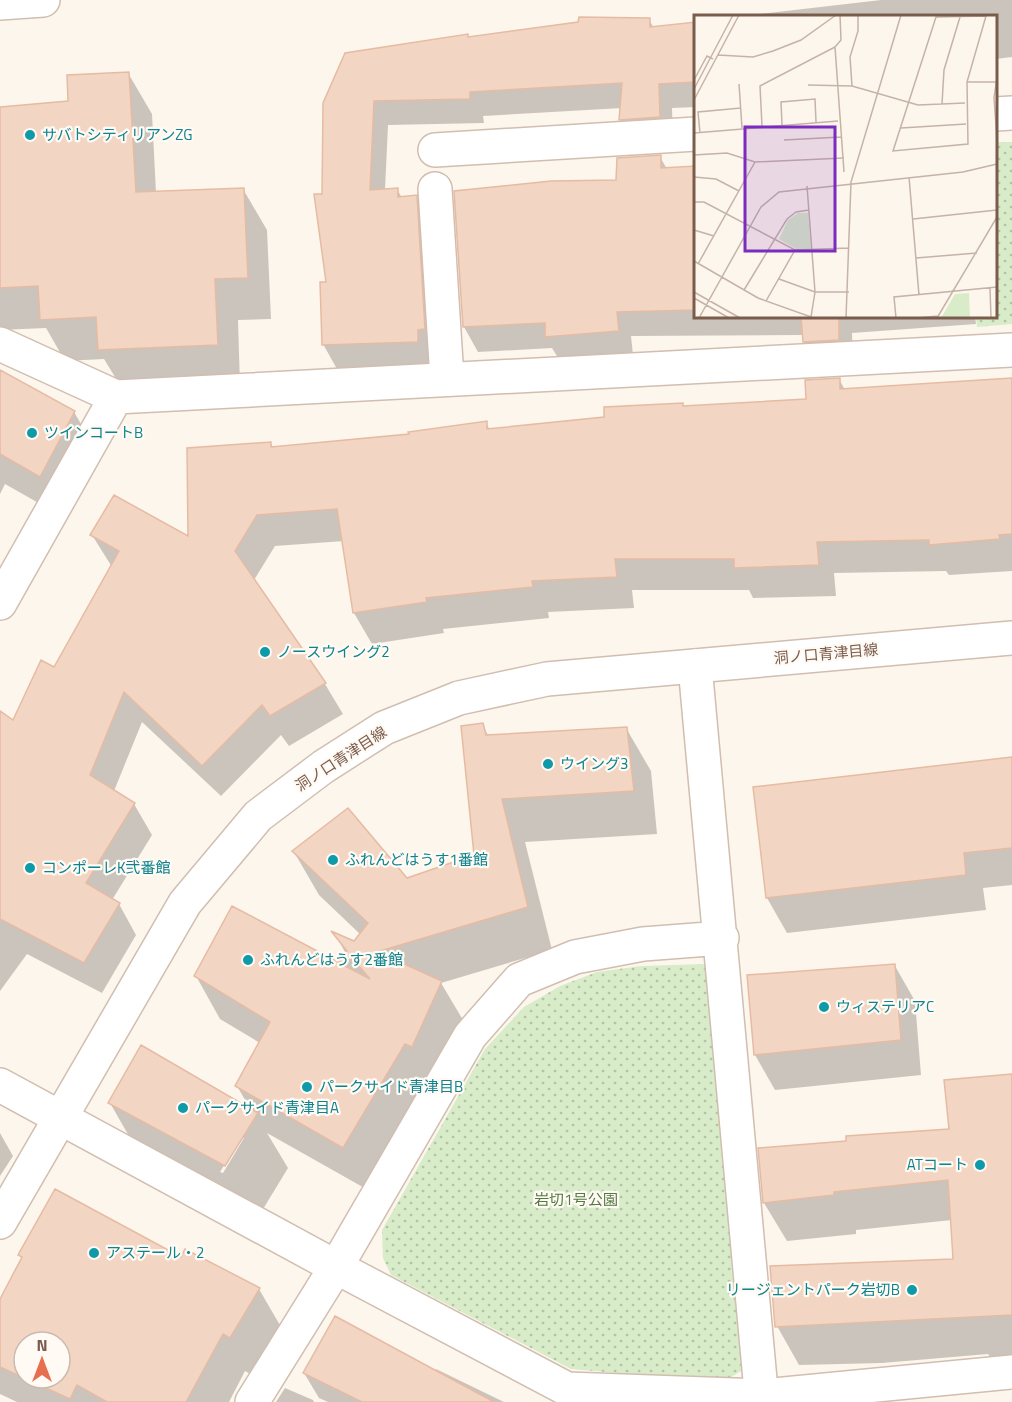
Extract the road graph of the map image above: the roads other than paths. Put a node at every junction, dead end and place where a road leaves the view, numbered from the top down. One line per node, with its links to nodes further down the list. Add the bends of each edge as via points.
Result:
1 (43, 0): 2 (street)
2 (0, 3)
3 (1012, 113): 4 (street)
4 (997, 114)
5 (694, 134): 6 (street)
6 (435, 150)
7 (435, 189): 10 (street)
8 (0, 344): 11 (street)
9 (1012, 350): 10 (street)
10 (447, 380): 11 (street)
11 (116, 397): 12 (street)
12 (0, 603)
13 (1012, 638): 14 (street, 洞ノ口青津目線)
14 (695, 666): 15 (street); 17 (street, 洞ノ口青津目線, via 547,679 459,698 384,728 323,767 258,816 185,903)
15 (722, 938): 19 (street, via 643,944 575,957 519,980 470,1036); 22 (street)
16 (0, 1085): 17 (street)
17 (61, 1117): 18 (street, 洞ノ口青津目線); 19 (street)
18 (0, 1222)
19 (336, 1268): 21 (street); 23 (street)
20 (1012, 1372): 22 (street)
21 (563, 1395): 22 (street)
22 (762, 1399)
23 (252, 1402)

